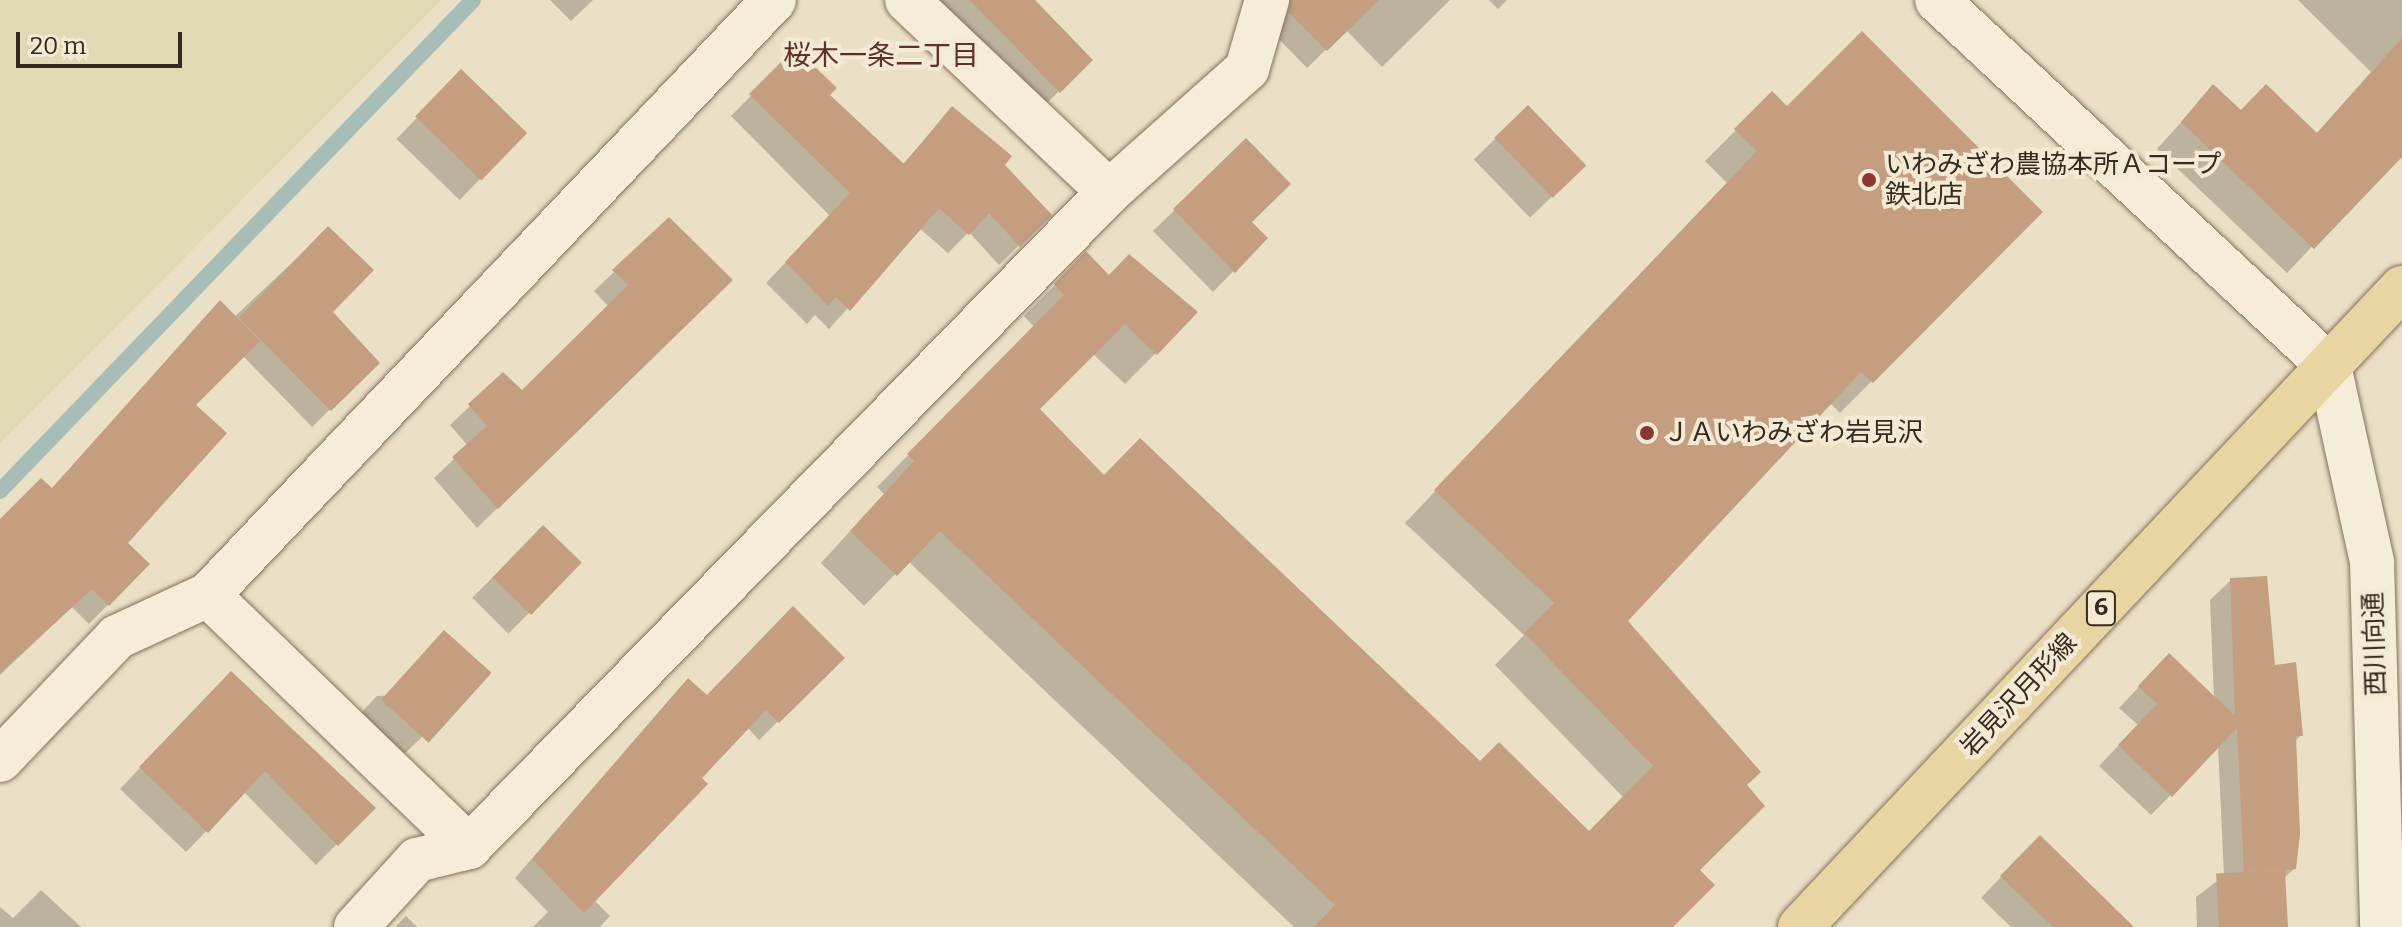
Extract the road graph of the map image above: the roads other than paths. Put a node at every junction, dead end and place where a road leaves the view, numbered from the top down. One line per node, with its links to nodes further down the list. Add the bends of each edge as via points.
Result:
1 (774, 0): 8 (street)
2 (907, 0): 5 (street)
3 (1267, 0): 5 (street, via 1247,69)
4 (1937, 0): 7 (street)
5 (1109, 192): 10 (street)
6 (2402, 288): 7 (main road, 岩見沢月形線 / 6)
7 (2329, 366): 12 (main road, 岩見沢月形線 / 6); 13 (street, 西川向通, via 2372,562)
8 (208, 595): 9 (street, via 117,637); 10 (street)
9 (0, 760)
10 (469, 847): 11 (street, via 417,860)
11 (356, 927)
12 (1800, 927)
13 (2382, 927)

